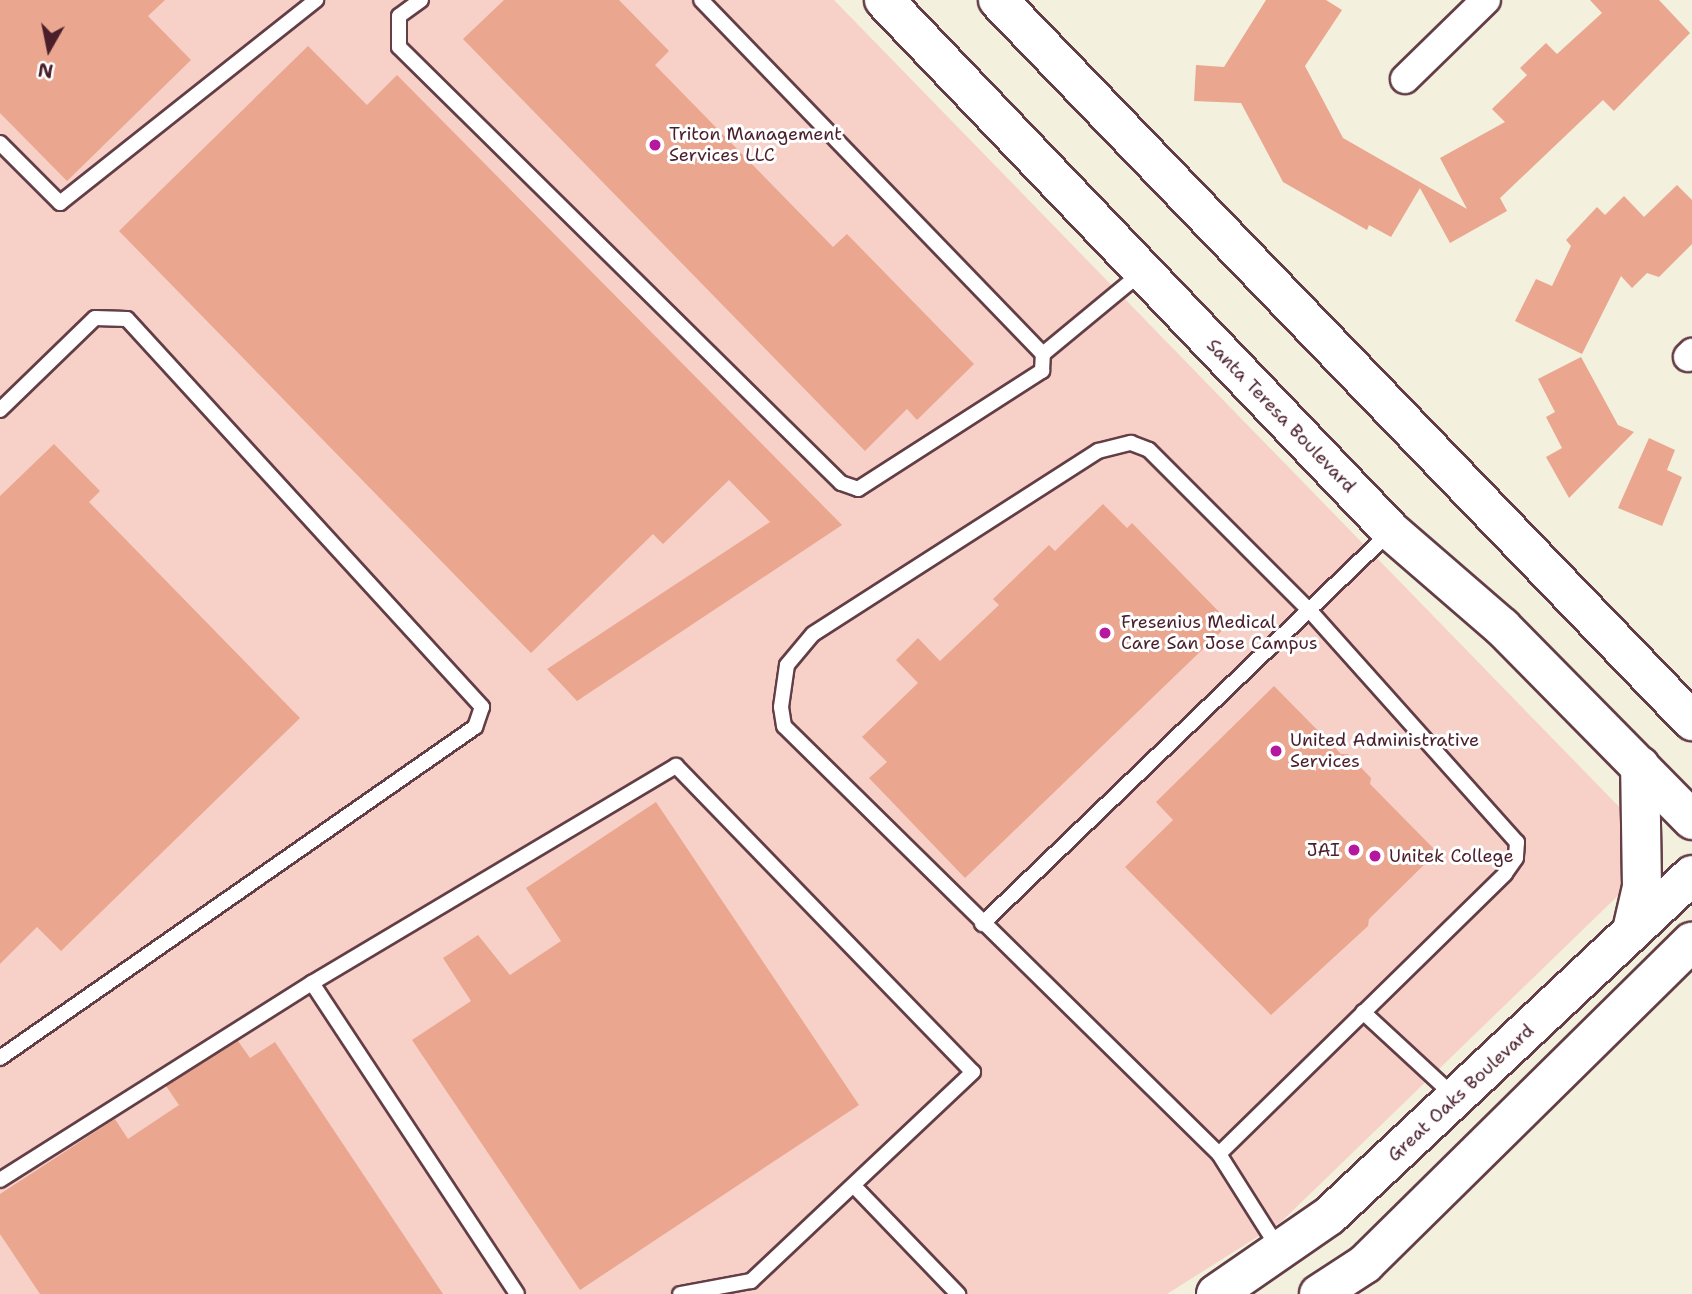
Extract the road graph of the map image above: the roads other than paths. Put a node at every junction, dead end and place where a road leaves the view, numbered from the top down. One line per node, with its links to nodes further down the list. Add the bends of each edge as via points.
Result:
1 (316, 0): 8 (lane, via 60,203)
2 (421, 0): 10 (lane, via 399,16 398,47 841,484 858,489 1042,370)
3 (701, 0): 10 (lane)
4 (884, 0): 9 (main road, Santa Teresa Boulevard)
5 (998, 0): 14 (main road)
6 (1486, 0): 7 (street)
7 (1405, 79)
8 (0, 143)
9 (1143, 271): 10 (lane); 12 (main road, Santa Teresa Boulevard)
10 (1043, 354)
11 (0, 410): 23 (lane, via 95,318 127,319 482,707 475,727)
12 (1391, 531): 13 (lane); 15 (main road, Santa Teresa Boulevard, via 1502,627)
13 (1311, 612): 18 (lane); 18 (lane, via 1149,450 1131,443 1098,451 813,634 787,665 781,707 784,726); 22 (lane, via 1517,842 1516,858 1505,874)
14 (1692, 720)
15 (1640, 766): 16 (main road, Santa Teresa Boulevard); 19 (main road, via 1643,875)
16 (1692, 820)
17 (1692, 875): 19 (main road, Great Oaks Boulevard)
18 (982, 924): 25 (lane)
19 (1633, 926): 24 (main road, Great Oaks Boulevard)
20 (1684, 954): 33 (main road, via 1365,1264)
21 (312, 983): 26 (lane); 27 (lane, via 676,766 973,1072); 29 (lane)
22 (1363, 1012): 24 (lane); 25 (lane)
23 (0, 1058)
24 (1458, 1099): 28 (main road, Great Oaks Boulevard, via 1329,1216)
25 (1219, 1154): 28 (lane)
26 (0, 1180)
27 (855, 1186): 30 (lane, via 751,1281); 31 (lane)
28 (1280, 1250): 32 (main road, Great Oaks Boulevard)
29 (517, 1294)
30 (680, 1294)
31 (958, 1294)
32 (1216, 1294)
33 (1319, 1294)

